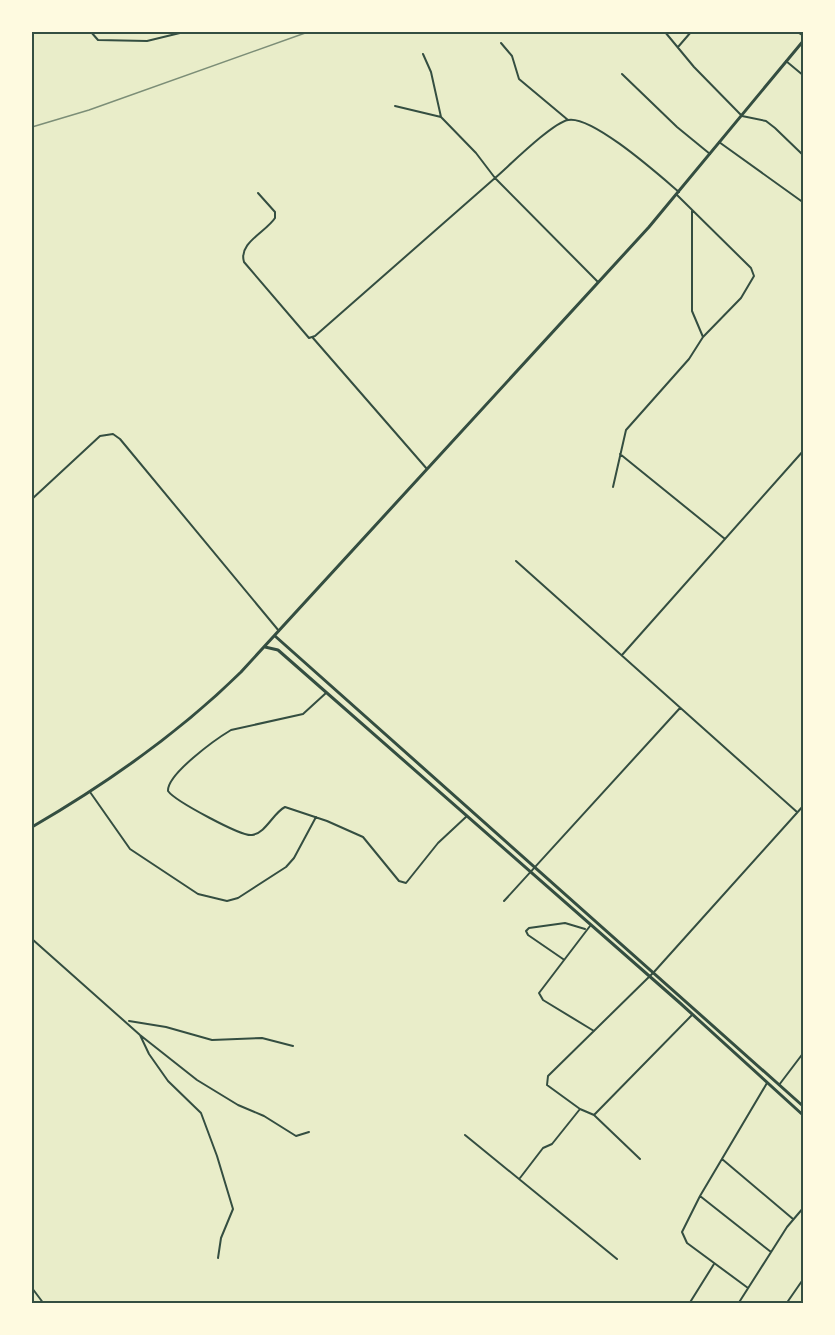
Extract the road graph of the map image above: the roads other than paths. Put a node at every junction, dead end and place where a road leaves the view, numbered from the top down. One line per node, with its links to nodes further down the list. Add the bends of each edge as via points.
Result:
1 (91, 32): 2 (street, via 98,40 132,41)
2 (184, 32)
3 (665, 32): 9 (street)
4 (692, 32): 9 (street)
5 (797, 32): 6 (street)
6 (804, 36)
7 (804, 40): 11 (street)
8 (501, 43): 17 (street, via 512,56 519,79)
9 (677, 48): 15 (street)
10 (423, 54): 16 (street)
11 (786, 61): 13 (street); 15 (street)
12 (622, 74): 19 (street)
13 (804, 76)
14 (395, 106): 16 (street)
15 (742, 116): 18 (street); 20 (street, via 766,122)
16 (441, 117): 21 (street)
17 (568, 120): 21 (street); 23 (street, via 585,123 612,138)
18 (719, 142): 19 (street); 24 (street)
19 (710, 154): 23 (street)
20 (804, 156)
21 (495, 178): 26 (street); 28 (street)
22 (258, 193): 28 (street, via 275,212 275,218 245,247 243,262 305,337)
23 (678, 193): 25 (street); 26 (street)
24 (804, 203)
25 (692, 211): 27 (street, via 692,311); 27 (street, via 751,268 754,276 741,298)
26 (598, 282): 31 (street)
27 (703, 337): 30 (street, via 689,359 630,424)
28 (313, 338): 31 (street)
29 (804, 450): 34 (street)
30 (619, 454): 32 (street); 34 (street)
31 (427, 469): 36 (street)
32 (613, 487)
33 (32, 500): 36 (street, via 100,436 113,434)
34 (725, 538): 39 (street)
35 (516, 561): 39 (street)
36 (279, 631): 37 (street)
37 (275, 636): 38 (street); 48 (street)
38 (265, 647): 40 (street, via 278,650); 42 (street, via 205,707)
39 (622, 655): 41 (street)
40 (326, 693): 45 (street, via 303,714 231,730 190,761 168,786 171,796 179,802 247,834 260,831 285,807); 46 (street)
41 (680, 708): 44 (street); 48 (street)
42 (89, 791): 45 (street, via 130,849 198,894 226,901 238,898 286,867); 47 (street)
43 (804, 805): 44 (street)
44 (797, 812): 55 (street)
45 (316, 816): 46 (street, via 363,837 399,881 406,883 438,843)
46 (467, 816): 49 (street)
47 (32, 827)
48 (535, 867): 49 (street); 55 (street)
49 (530, 871): 50 (street); 51 (street)
50 (504, 902)
51 (590, 926): 52 (street); 56 (street)
52 (586, 929): 54 (street); 54 (street, via 565,923 526,931)
53 (32, 939): 58 (street)
54 (563, 959): 59 (street, via 540,990 540,997)
55 (654, 972): 56 (street); 64 (street)
56 (649, 976): 57 (street); 59 (street)
57 (692, 1015): 63 (street); 67 (street)
58 (127, 1021): 60 (street); 61 (street, via 212,1040 262,1038)
59 (594, 1031): 66 (street, via 545,1081)
60 (140, 1035): 69 (street, via 197,1080 238,1105 296,1136); 78 (street, via 168,1081 201,1113 217,1156 233,1209)
61 (293, 1046)
62 (804, 1052): 64 (street)
63 (767, 1083): 68 (street); 72 (street)
64 (779, 1085): 65 (street)
65 (804, 1107)
66 (580, 1109): 67 (street); 73 (street)
67 (594, 1115): 71 (street)
68 (804, 1116)
69 (309, 1132)
70 (465, 1135): 73 (street)
71 (640, 1159)
72 (722, 1159): 74 (street); 76 (street)
73 (520, 1178): 79 (street)
74 (700, 1196): 77 (street); 80 (street, via 682,1232 687,1243)
75 (804, 1207): 76 (street)
76 (793, 1219): 77 (street)
77 (771, 1252): 83 (street)
78 (218, 1258)
79 (617, 1259)
80 (714, 1264): 83 (street); 85 (street)
81 (804, 1278): 87 (street)
82 (32, 1288): 84 (street)
83 (748, 1288): 86 (street)
84 (44, 1304)
85 (689, 1304)
86 (738, 1304)
87 (786, 1304)

